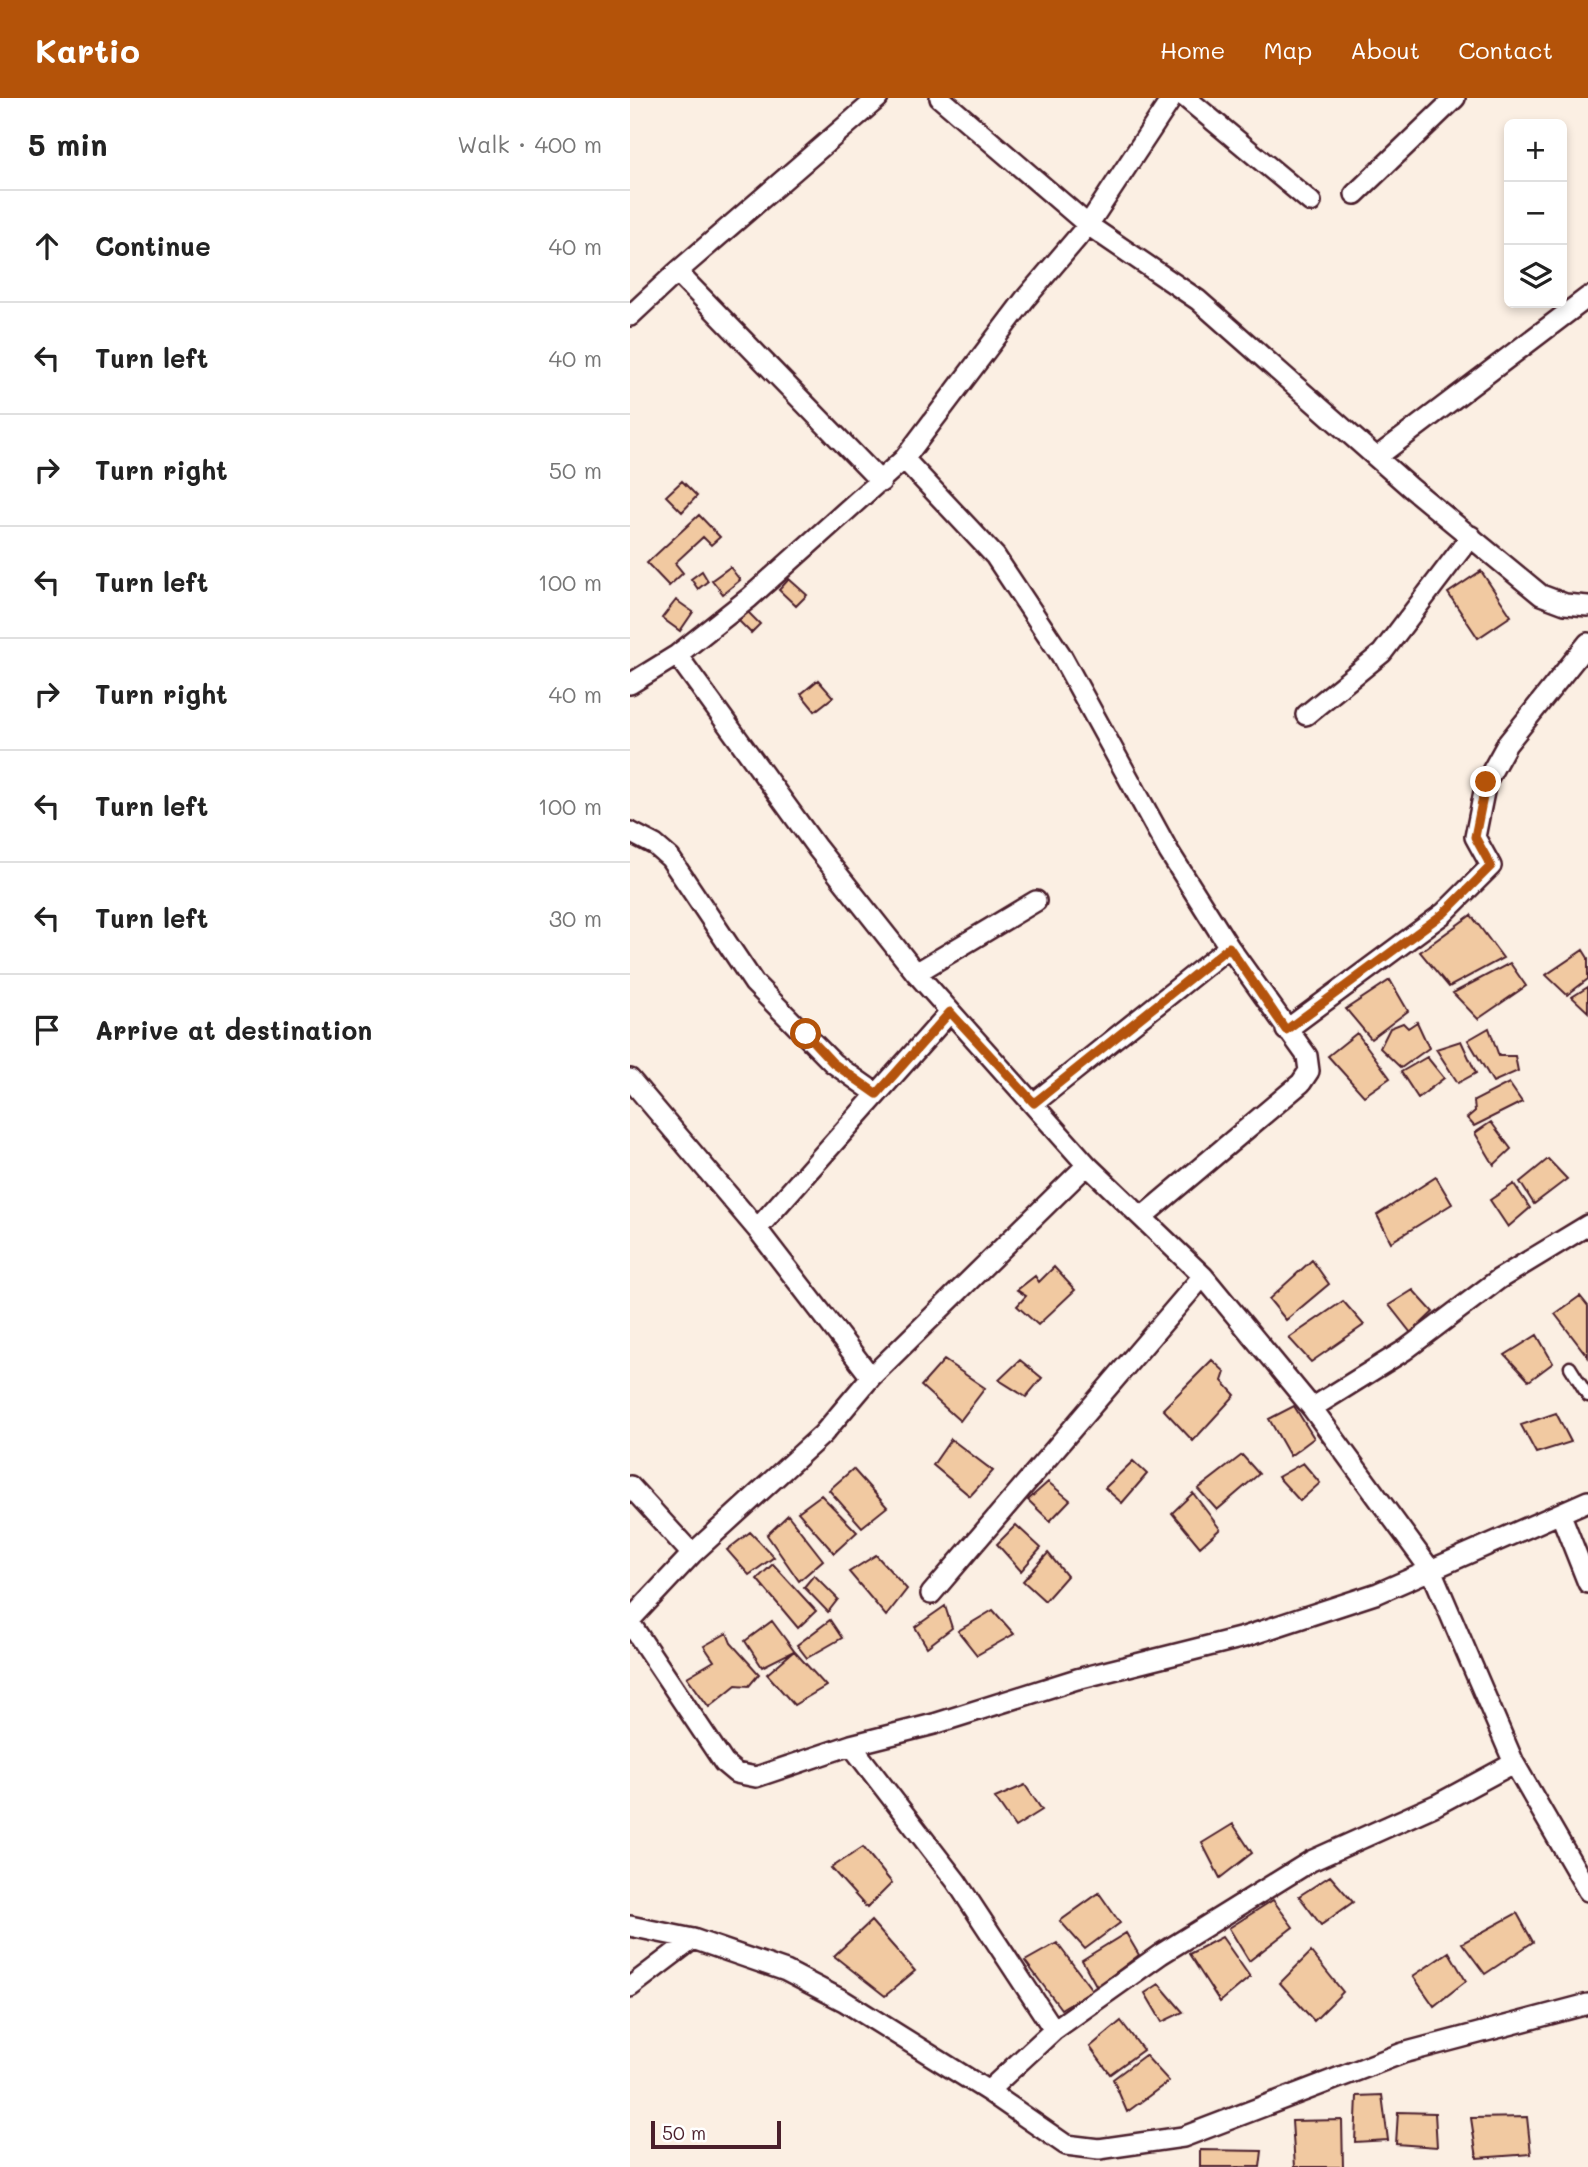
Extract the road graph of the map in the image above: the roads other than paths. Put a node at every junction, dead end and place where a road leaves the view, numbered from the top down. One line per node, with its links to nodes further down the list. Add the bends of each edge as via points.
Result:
1 (878, 98): 9 (street)
2 (940, 98): 8 (street)
3 (1172, 98): 8 (street)
4 (1186, 98): 7 (street)
5 (1455, 98): 6 (street)
6 (1355, 194)
7 (1311, 202)
8 (1088, 225): 12 (street, via 1198,300); 13 (street, via 1025,299)
9 (677, 272): 11 (street); 14 (street)
10 (1588, 297): 12 (street)
11 (630, 316)
12 (1377, 457): 15 (street)
13 (904, 459): 14 (street); 23 (street, via 1010,578 1061,655 1169,852)
14 (881, 482): 18 (street)
15 (1471, 536): 16 (street, via 1541,595); 20 (street, via 1382,653)
16 (1588, 606)
17 (1588, 643): 26 (street, via 1507,744 1486,782 1475,837 1491,866 1444,913)
18 (677, 655): 19 (street); 24 (street, via 817,848)
19 (630, 684)
20 (1306, 715)
21 (630, 832): 28 (street, via 670,858 754,982 833,1063)
22 (1036, 901): 24 (street)
23 (1229, 947): 26 (street); 29 (street)
24 (916, 973): 25 (street)
25 (950, 1012): 28 (street); 29 (street)
26 (1286, 1030): 31 (street, via 1307,1056 1309,1071 1301,1083)
27 (630, 1079): 33 (street)
28 (877, 1094): 33 (street)
29 (1034, 1103): 30 (street)
30 (1087, 1165): 31 (street); 36 (street)
31 (1142, 1217): 34 (street)
32 (1588, 1225): 38 (street, via 1499,1279 1405,1350)
33 (757, 1229): 36 (street)
34 (1203, 1276): 38 (street); 45 (street)
35 (1570, 1367): 37 (lane)
36 (871, 1377): 42 (street, via 823,1434)
37 (1588, 1396)
38 (1312, 1408): 43 (street)
39 (630, 1486): 42 (street)
40 (1588, 1501): 41 (street)
41 (1561, 1515): 43 (street); 44 (street)
42 (692, 1554): 46 (street)
43 (1432, 1572): 47 (street, via 1244,1637 1077,1679); 48 (street)
44 (1588, 1583)
45 (931, 1594)
46 (630, 1621): 47 (street, via 724,1763 736,1773 756,1777)
47 (851, 1745): 54 (street, via 956,1881)
48 (1514, 1763): 49 (street); 54 (street, via 1436,1805 1311,1861 1161,1954)
49 (1588, 1891)
50 (630, 1926): 51 (street)
51 (694, 1939): 52 (street); 55 (street, via 798,1977)
52 (630, 1987)
53 (1588, 2004): 55 (street, via 1403,2053 1183,2137 1099,2149 1066,2145)
54 (1054, 2030): 55 (street)
55 (988, 2091)

